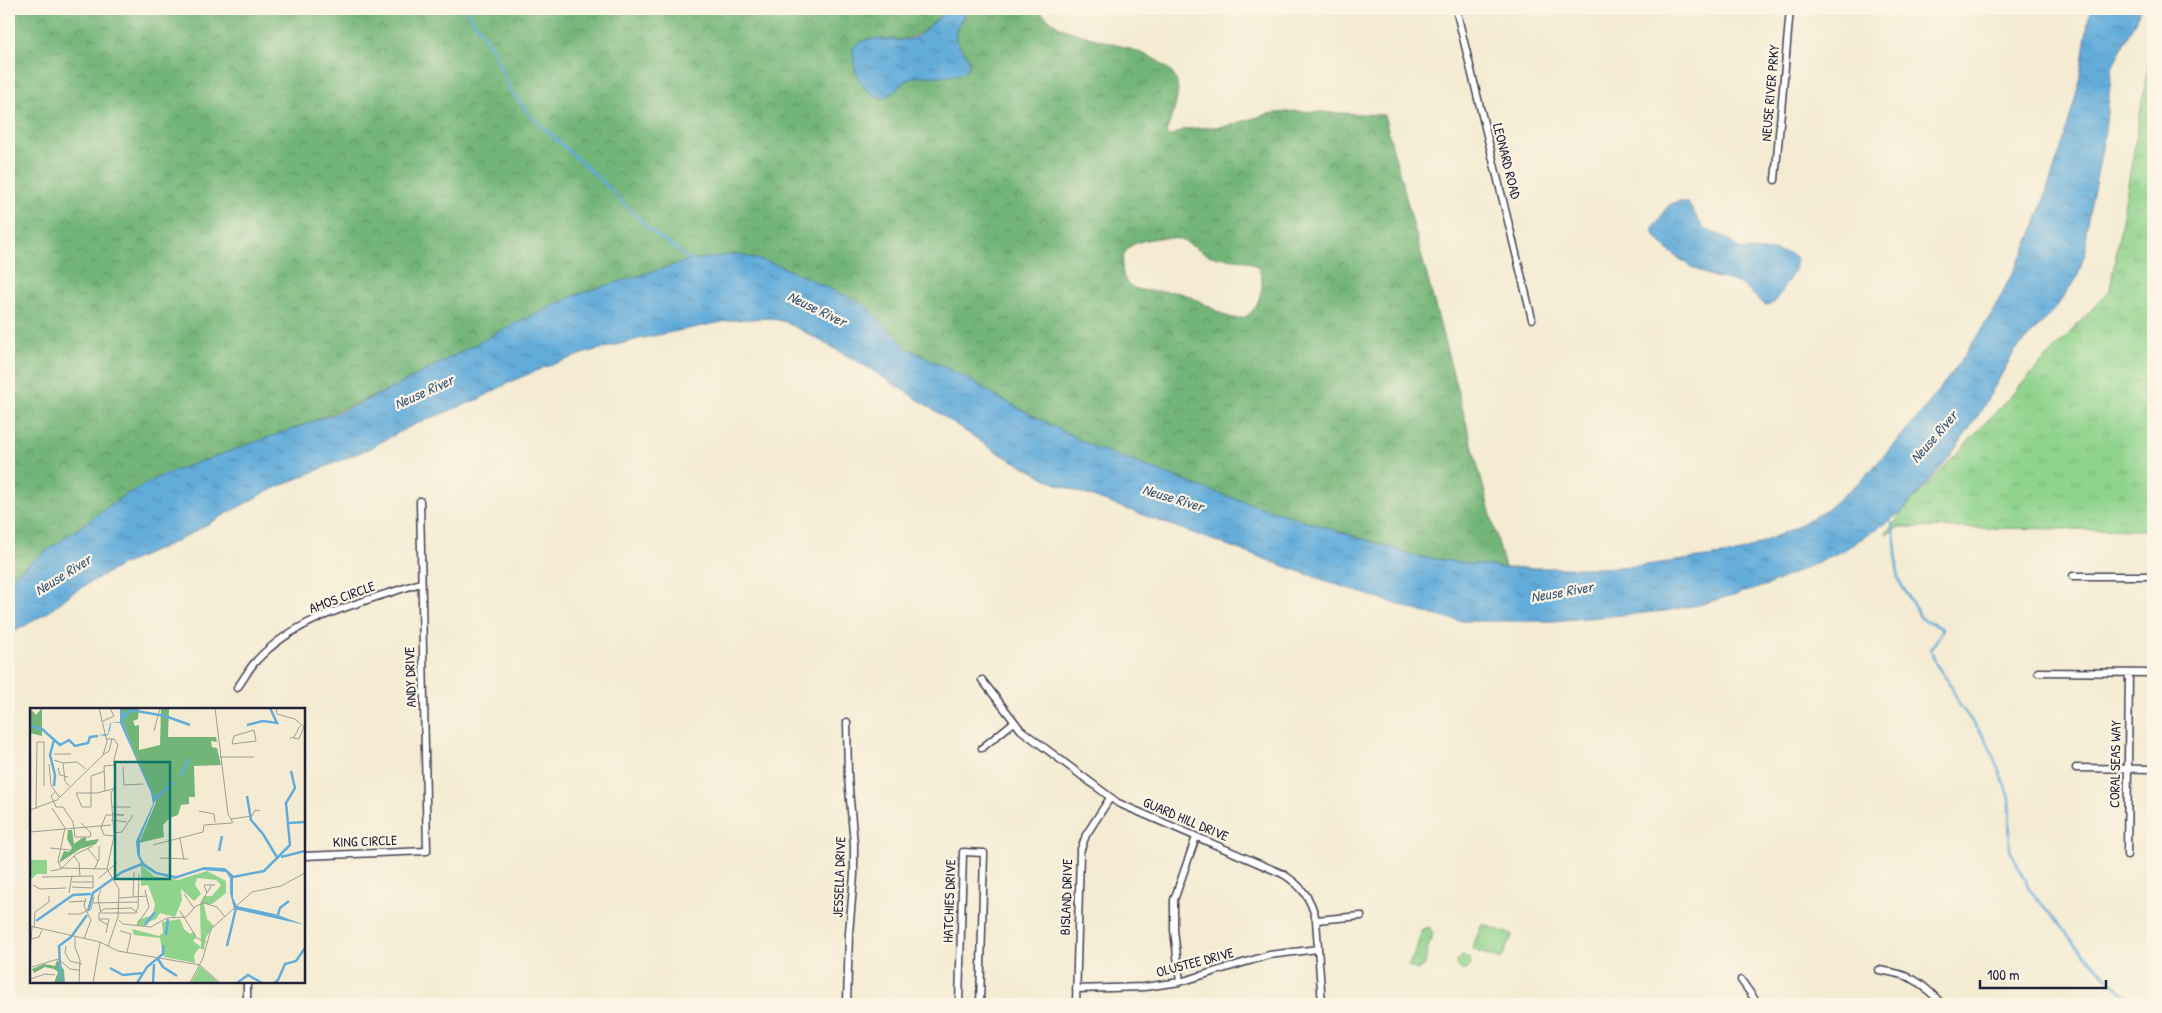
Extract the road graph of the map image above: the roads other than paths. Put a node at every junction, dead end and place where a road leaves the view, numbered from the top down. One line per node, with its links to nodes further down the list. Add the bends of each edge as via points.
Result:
1 (1456, 9): 4 (street, LEONARD ROAD)
2 (1790, 9): 3 (street, NEUSE RIVER PRKY)
3 (1775, 180)
4 (1532, 319)
5 (420, 501): 8 (street, ANDY DRIVE)
6 (2073, 576): 7 (street)
7 (2153, 576)
8 (420, 583): 13 (street, AMOS CIRCLE, via 309,621 281,638 257,660); 22 (street, ANDY DRIVE)
9 (2038, 672): 10 (street)
10 (2128, 673): 11 (street); 18 (street, CORAL SEAS WAY)
11 (2153, 673)
12 (982, 680): 15 (street, GUARD HILL DRIVE)
13 (237, 688)
14 (847, 722): 34 (street, JESSELLA DRIVE, via 854,844 848,933)
15 (1014, 722): 16 (street); 20 (street, GUARD HILL DRIVE)
16 (982, 748)
17 (2076, 768): 18 (street)
18 (2128, 769): 19 (street); 23 (street, CORAL SEAS WAY)
19 (2153, 769)
20 (1110, 798): 21 (street, GUARD HILL DRIVE); 32 (street, BISLAND DRIVE, via 1086,834 1080,852)
21 (1196, 837): 26 (street, GUARD HILL DRIVE, via 1294,881 1309,898); 30 (street, via 1174,900)
22 (427, 852): 24 (street, KING CIRCLE)
23 (2127, 855)
24 (305, 856)
25 (1361, 916): 26 (street)
26 (1316, 920): 27 (street, GUARD HILL DRIVE)
27 (1318, 949): 30 (street, OLUSTEE DRIVE, via 1269,955); 38 (street, GUARD HILL DRIVE)
28 (1879, 970): 40 (street, via 1900,973 1916,980)
29 (1740, 980): 39 (street)
30 (1180, 982): 32 (street, OLUSTEE DRIVE)
31 (247, 983): 33 (street)
32 (1076, 990): 37 (street, BISLAND DRIVE)
33 (247, 1004)
34 (848, 1004)
35 (959, 1004): 36 (street, HATCHIES DRIVE, via 963,852 984,853)
36 (980, 1004)
37 (1076, 1004)
38 (1322, 1004)
39 (1758, 1004)
40 (1942, 1004)

